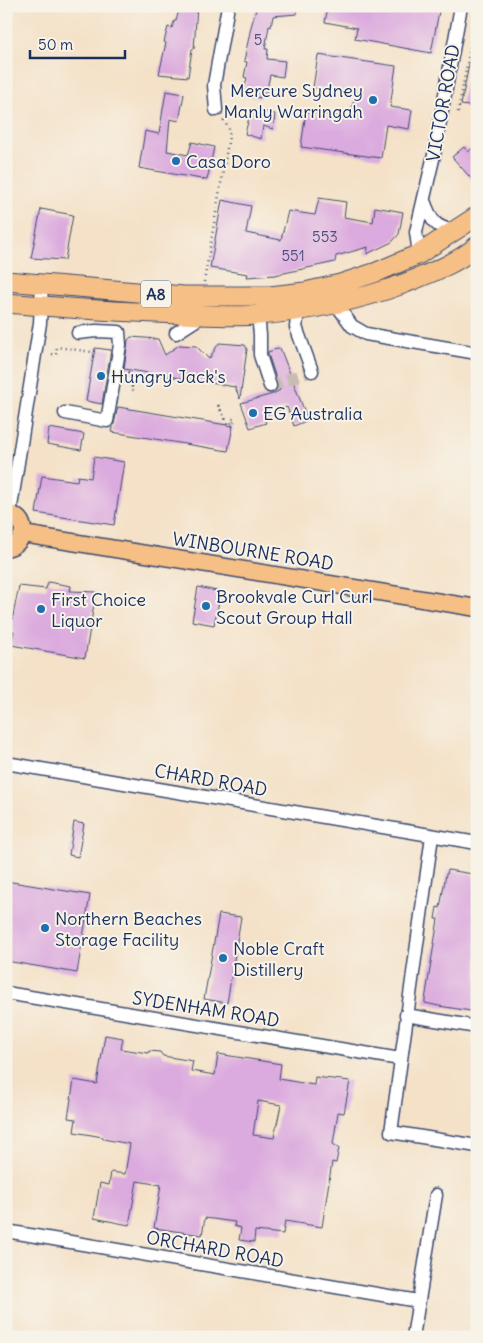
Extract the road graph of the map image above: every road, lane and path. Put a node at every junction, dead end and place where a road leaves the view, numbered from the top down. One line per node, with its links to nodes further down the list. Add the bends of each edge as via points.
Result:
1 (228, 6): 4 (street, via 214,85)
2 (461, 6): 6 (street, VICTOR ROAD)
3 (477, 12): 5 (path)
4 (216, 110): 14 (path, via 230,131)
5 (458, 112)
6 (424, 200): 8 (street, via 435,224); 10 (street, VICTOR ROAD, via 416,232)
7 (477, 216): 8 (highway, A8)
8 (454, 231): 10 (highway, A8)
9 (477, 246): 11 (highway, A8)
10 (419, 254): 11 (highway); 14 (highway, A8, via 377,272 305,292 270,296)
11 (449, 264): 16 (highway, A8, via 385,290)
12 (6, 281): 13 (highway, A8)
13 (42, 284): 14 (highway, A8); 17 (street)
14 (201, 296)
15 (6, 303): 17 (highway, A8)
16 (336, 304): 18 (highway, A8); 24 (street, via 352,326 366,334)
17 (42, 306): 19 (highway, A8); 33 (street)
18 (298, 311): 20 (highway, A8); 27 (street, via 296,327)
19 (204, 315): 20 (highway, A8); 22 (street)
20 (258, 315): 28 (street, via 260,355)
21 (78, 333): 32 (street, via 119,332 120,345 108,421)
22 (176, 334)
23 (92, 352): 25 (path, via 57,347 56,355)
24 (477, 353)
25 (52, 354)
26 (125, 371): 29 (path, via 129,372)
27 (312, 371)
28 (270, 386)
29 (133, 391)
30 (218, 405): 31 (path)
31 (222, 412): 31 (path, via 228,424 235,420 233,426 228,424)
32 (65, 413)
33 (8, 513): 34 (main road, via 20,521)
34 (23, 534): 35 (main road, via 18,544); 36 (main road, WINBOURNE ROAD)
35 (6, 548)
36 (477, 608)
37 (6, 763): 38 (street, CHARD ROAD)
38 (432, 836): 39 (street, CHARD ROAD); 41 (street)
39 (477, 843)
40 (6, 993): 43 (street, SYDENHAM ROAD)
41 (406, 1015): 42 (street); 43 (street)
42 (477, 1027)
43 (400, 1059): 44 (street, via 391,1132)
44 (477, 1146)
45 (436, 1195): 47 (street)
46 (6, 1231): 47 (street, ORCHARD ROAD)
47 (418, 1301): 48 (street)
48 (412, 1337)

